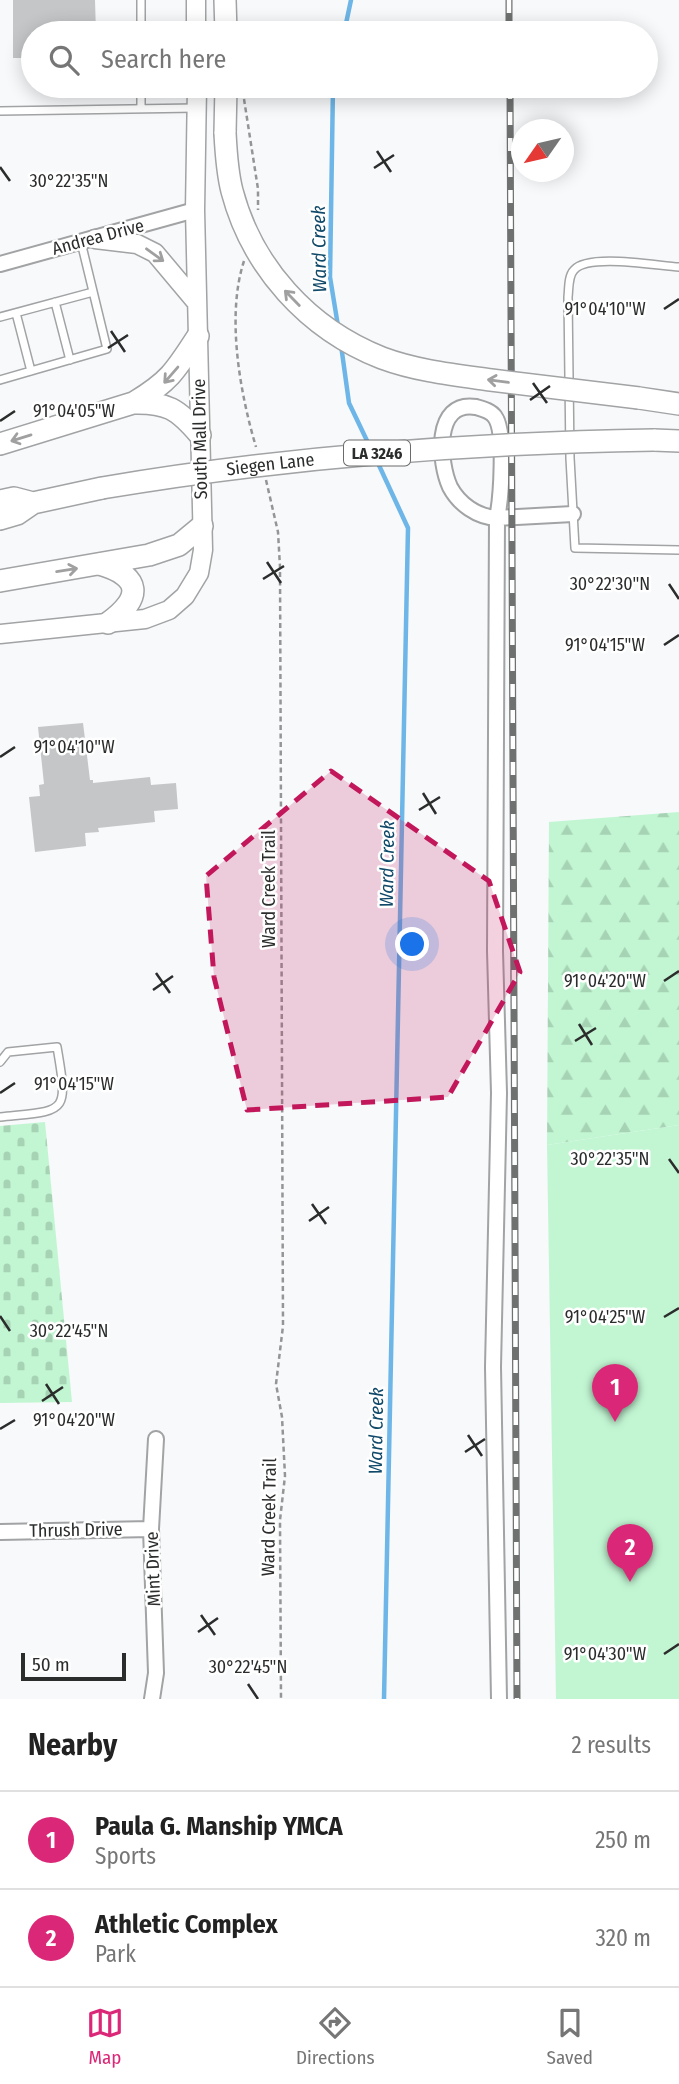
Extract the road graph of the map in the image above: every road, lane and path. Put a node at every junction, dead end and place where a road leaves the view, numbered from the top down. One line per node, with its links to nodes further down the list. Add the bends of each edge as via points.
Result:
1 (141, 0): 4 (lane)
2 (196, 0): 5 (street)
3 (225, 0): 6 (main road)
4 (141, 21)
5 (196, 21)
6 (226, 21)
7 (141, 98): 11 (lane)
8 (197, 98): 12 (street, South Mall Drive)
9 (232, 98): 30 (main road, one-way to 9, bridge, via 433,372 382,358 334,333 281,286 254,247 237,209 225,133)
10 (236, 98): 15 (path, via 258,189)
11 (141, 108): 12 (lane); 13 (lane)
12 (197, 108): 14 (street, South Mall Drive)
13 (0, 111)
14 (195, 210): 16 (street, Andrea Drive); 22 (street, South Mall Drive)
15 (258, 212)
16 (88, 240): 18 (street, Andrea Drive); 20 (lane); 22 (street, one-way to 22, via 137,244 155,253)
17 (245, 257): 34 (path, via 237,309 239,373)
18 (0, 264)
19 (679, 267): 38 (lane, via 598,261 574,269 570,278)
20 (93, 292): 21 (lane); 26 (lane, via 107,349)
21 (55, 302): 23 (lane); 26 (lane)
22 (197, 303): 25 (street, South Mall Drive)
23 (16, 313): 24 (lane); 27 (lane)
24 (0, 317)
25 (198, 336): 29 (main road, one-way to 29, via 175,372); 31 (street, South Mall Drive)
26 (70, 359): 27 (lane)
27 (31, 371): 28 (lane)
28 (0, 380)
29 (133, 404): 31 (main road, via 168,405); 33 (main road, one-way to 33)
30 (679, 404)
31 (200, 435): 41 (street, South Mall Drive)
32 (679, 441): 37 (main road, Siegen Lane / LA 3246, bridge, via 535,442 273,462)
33 (0, 444)
34 (259, 456)
35 (263, 469): 53 (path, Ward Creek Trail, via 278,532 280,567 283,1326 276,1384 285,1476 280,1520)
36 (0, 501): 37 (main road, Siegen Lane / LA 3246, via 14,498)
37 (33, 503): 40 (main road, Siegen Lane / LA 3246)
38 (573, 514): 39 (street); 42 (lane, via 575,548)
39 (497, 518): 39 (street, via 501,496 499,425 486,410 460,409 445,426 442,464 456,498 475,512); 54 (street, via 495,951 499,1093 493,1367)
40 (0, 519)
41 (202, 526): 43 (main road, via 179,545); 45 (street, South Mall Drive, via 199,573 185,596 169,610 145,619)
42 (679, 550)
43 (99, 564): 44 (main road, one-way to 43); 45 (main road, via 125,576 133,587 132,600)
44 (0, 581)
45 (108, 622): 46 (street, South Mall Drive)
46 (0, 635)
47 (0, 1062): 48 (lane, via 8,1052 57,1047 64,1089 60,1104 51,1112)
48 (0, 1117)
49 (156, 1439): 50 (street, Mint Drive)
50 (151, 1529): 51 (street, Thrush Drive); 52 (street, Mint Drive, via 156,1673)
51 (0, 1532)
52 (152, 1699)
53 (281, 1699)
54 (499, 1699)

